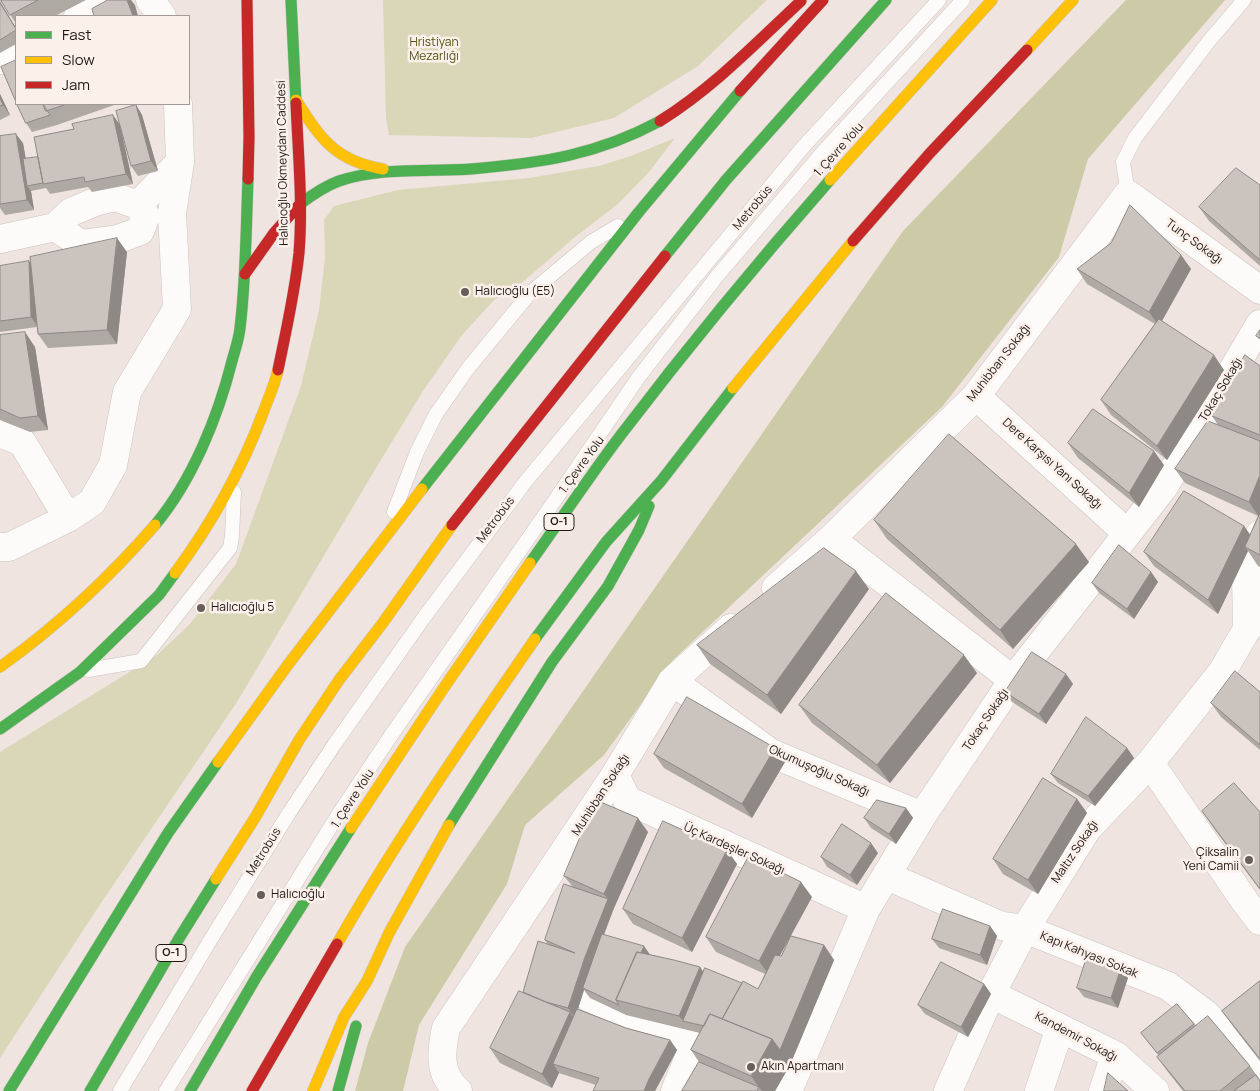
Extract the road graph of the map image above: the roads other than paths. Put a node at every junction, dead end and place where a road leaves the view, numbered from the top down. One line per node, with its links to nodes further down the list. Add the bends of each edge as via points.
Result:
1 (106, 0): 13 (street)
2 (150, 0): 14 (street)
3 (246, 0): 27 (main road, via 249,137)
4 (291, 0): 17 (main road, Halıcıoğlu Okmeydanı Caddesi)
5 (803, 0): 20 (main road, via 724,75 695,99 649,128 579,154 505,165)
6 (824, 0): 24 (main road, via 736,95)
7 (886, 0): 60 (main road, O-1, via 726,180 608,326 452,525 338,680 178,940)
8 (939, 0): 61 (lane, Metrobüs, via 803,147 526,481 334,745 211,939)
9 (963, 0): 62 (lane, Metrobüs, via 822,152 718,275 638,378 354,791)
10 (992, 0): 63 (main road, 1. Çevre Yolu / O-1, via 762,258 620,436 419,724 255,979)
11 (1073, 0): 33 (main road, via 930,153 849,246)
12 (1244, 0): 21 (lane, via 1135,138 1123,162)
13 (80, 15)
14 (161, 15)
15 (15, 52): 16 (street)
16 (0, 60)
17 (296, 100): 20 (main road, via 313,127 343,157); 22 (main road, Halıcıoğlu Okmeydanı Caddesi)
18 (178, 105): 19 (street)
19 (180, 162): 23 (street); 34 (street, via 172,212 177,309 127,392 113,464 92,502)
20 (407, 173): 22 (main road, via 344,179 316,192)
21 (1128, 194): 28 (street, Tunç Sokağı); 30 (street, Muhibban Sokağı)
22 (300, 204): 27 (main road); 32 (main road, Halıcıoğlu Okmeydanı Caddesi, via 294,295 276,375)
23 (138, 205): 25 (street, via 115,197 96,202 71,212); 25 (street, via 146,216 140,231 118,239 81,244)
24 (638, 213): 35 (main road); 35 (lane, via 591,242 530,293 469,367 436,414 417,452 394,512)
25 (55, 227): 26 (street)
26 (0, 239)
27 (245, 274): 41 (main road, via 240,330 224,394 203,446 170,507 124,561 40,639)
28 (1260, 290)
29 (1260, 324): 36 (street, Tokaç Sokağı, via 1163,488)
30 (976, 396): 36 (street, Dere Karşısı Yanı Sokağı); 38 (street, Muhibban Sokağı)
31 (0, 433): 34 (street, via 22,442)
32 (234, 481): 42 (main road, Halıcıoğlu Okmeydanı Caddesi, via 200,539 159,595); 42 (lane, via 230,548 141,661)
33 (661, 482): 53 (main road, via 608,586 552,662 449,826 389,933); 64 (main road, via 606,542 472,731 371,885)
34 (68, 518): 39 (street, via 9,547)
35 (391, 530): 59 (main road, via 287,666 168,833)
36 (1128, 532): 43 (street, Tokaç Sokağı)
37 (1260, 534): 40 (street, via 1246,573)
38 (831, 539): 43 (street); 44 (street, Muhibban Sokağı)
39 (0, 547)
40 (1253, 623): 46 (street, Maltız Sokağı, via 1222,672)
41 (0, 667)
42 (80, 672): 45 (main road, Halıcıoğlu Okmeydanı Caddesi)
43 (1013, 680): 48 (street, Tokaç Sokağı)
44 (672, 681): 47 (street, Muhibban Sokağı); 48 (street, Okumuşoğlu Sokağı, via 772,753)
45 (0, 728)
46 (1150, 763): 51 (street); 52 (street, Maltız Sokağı, via 1087,829)
47 (615, 775): 50 (street, Üç Kardeşler Sokağı, via 627,800); 67 (street, Muhibban Sokağı, via 446,1028 441,1052 446,1076)
48 (922, 816): 49 (street, Tokaç Sokağı)
49 (887, 876): 50 (street, Tokaç Sokağı); 52 (street, Kapı Kahyası Sokak, via 1002,926)
50 (866, 909): 69 (street, Tokaç Sokağı)
51 (1260, 921)
52 (1025, 929): 54 (street, Maltız Sokağı); 58 (street, Kapı Kahyası Sokak, via 1168,986 1206,1015)
53 (367, 981): 65 (main road, via 344,1017); 66 (main road)
54 (991, 994): 56 (street, Kandemir Sokağı); 70 (street, Maltız Sokağı)
55 (590, 998): 68 (street, via 694,1045)
56 (1060, 1028): 57 (street, Kandemir Sokağı); 71 (street)
57 (1115, 1055): 72 (street); 73 (street, Kandemir Sokağı)
58 (1260, 1080)
59 (9, 1091)
60 (90, 1091)
61 (120, 1091)
62 (166, 1091)
63 (190, 1091)
64 (252, 1091)
65 (313, 1091)
66 (338, 1091)
67 (458, 1091)
68 (675, 1091)
69 (788, 1091)
70 (948, 1091)
71 (1039, 1091)
72 (1103, 1091)
73 (1155, 1091)

